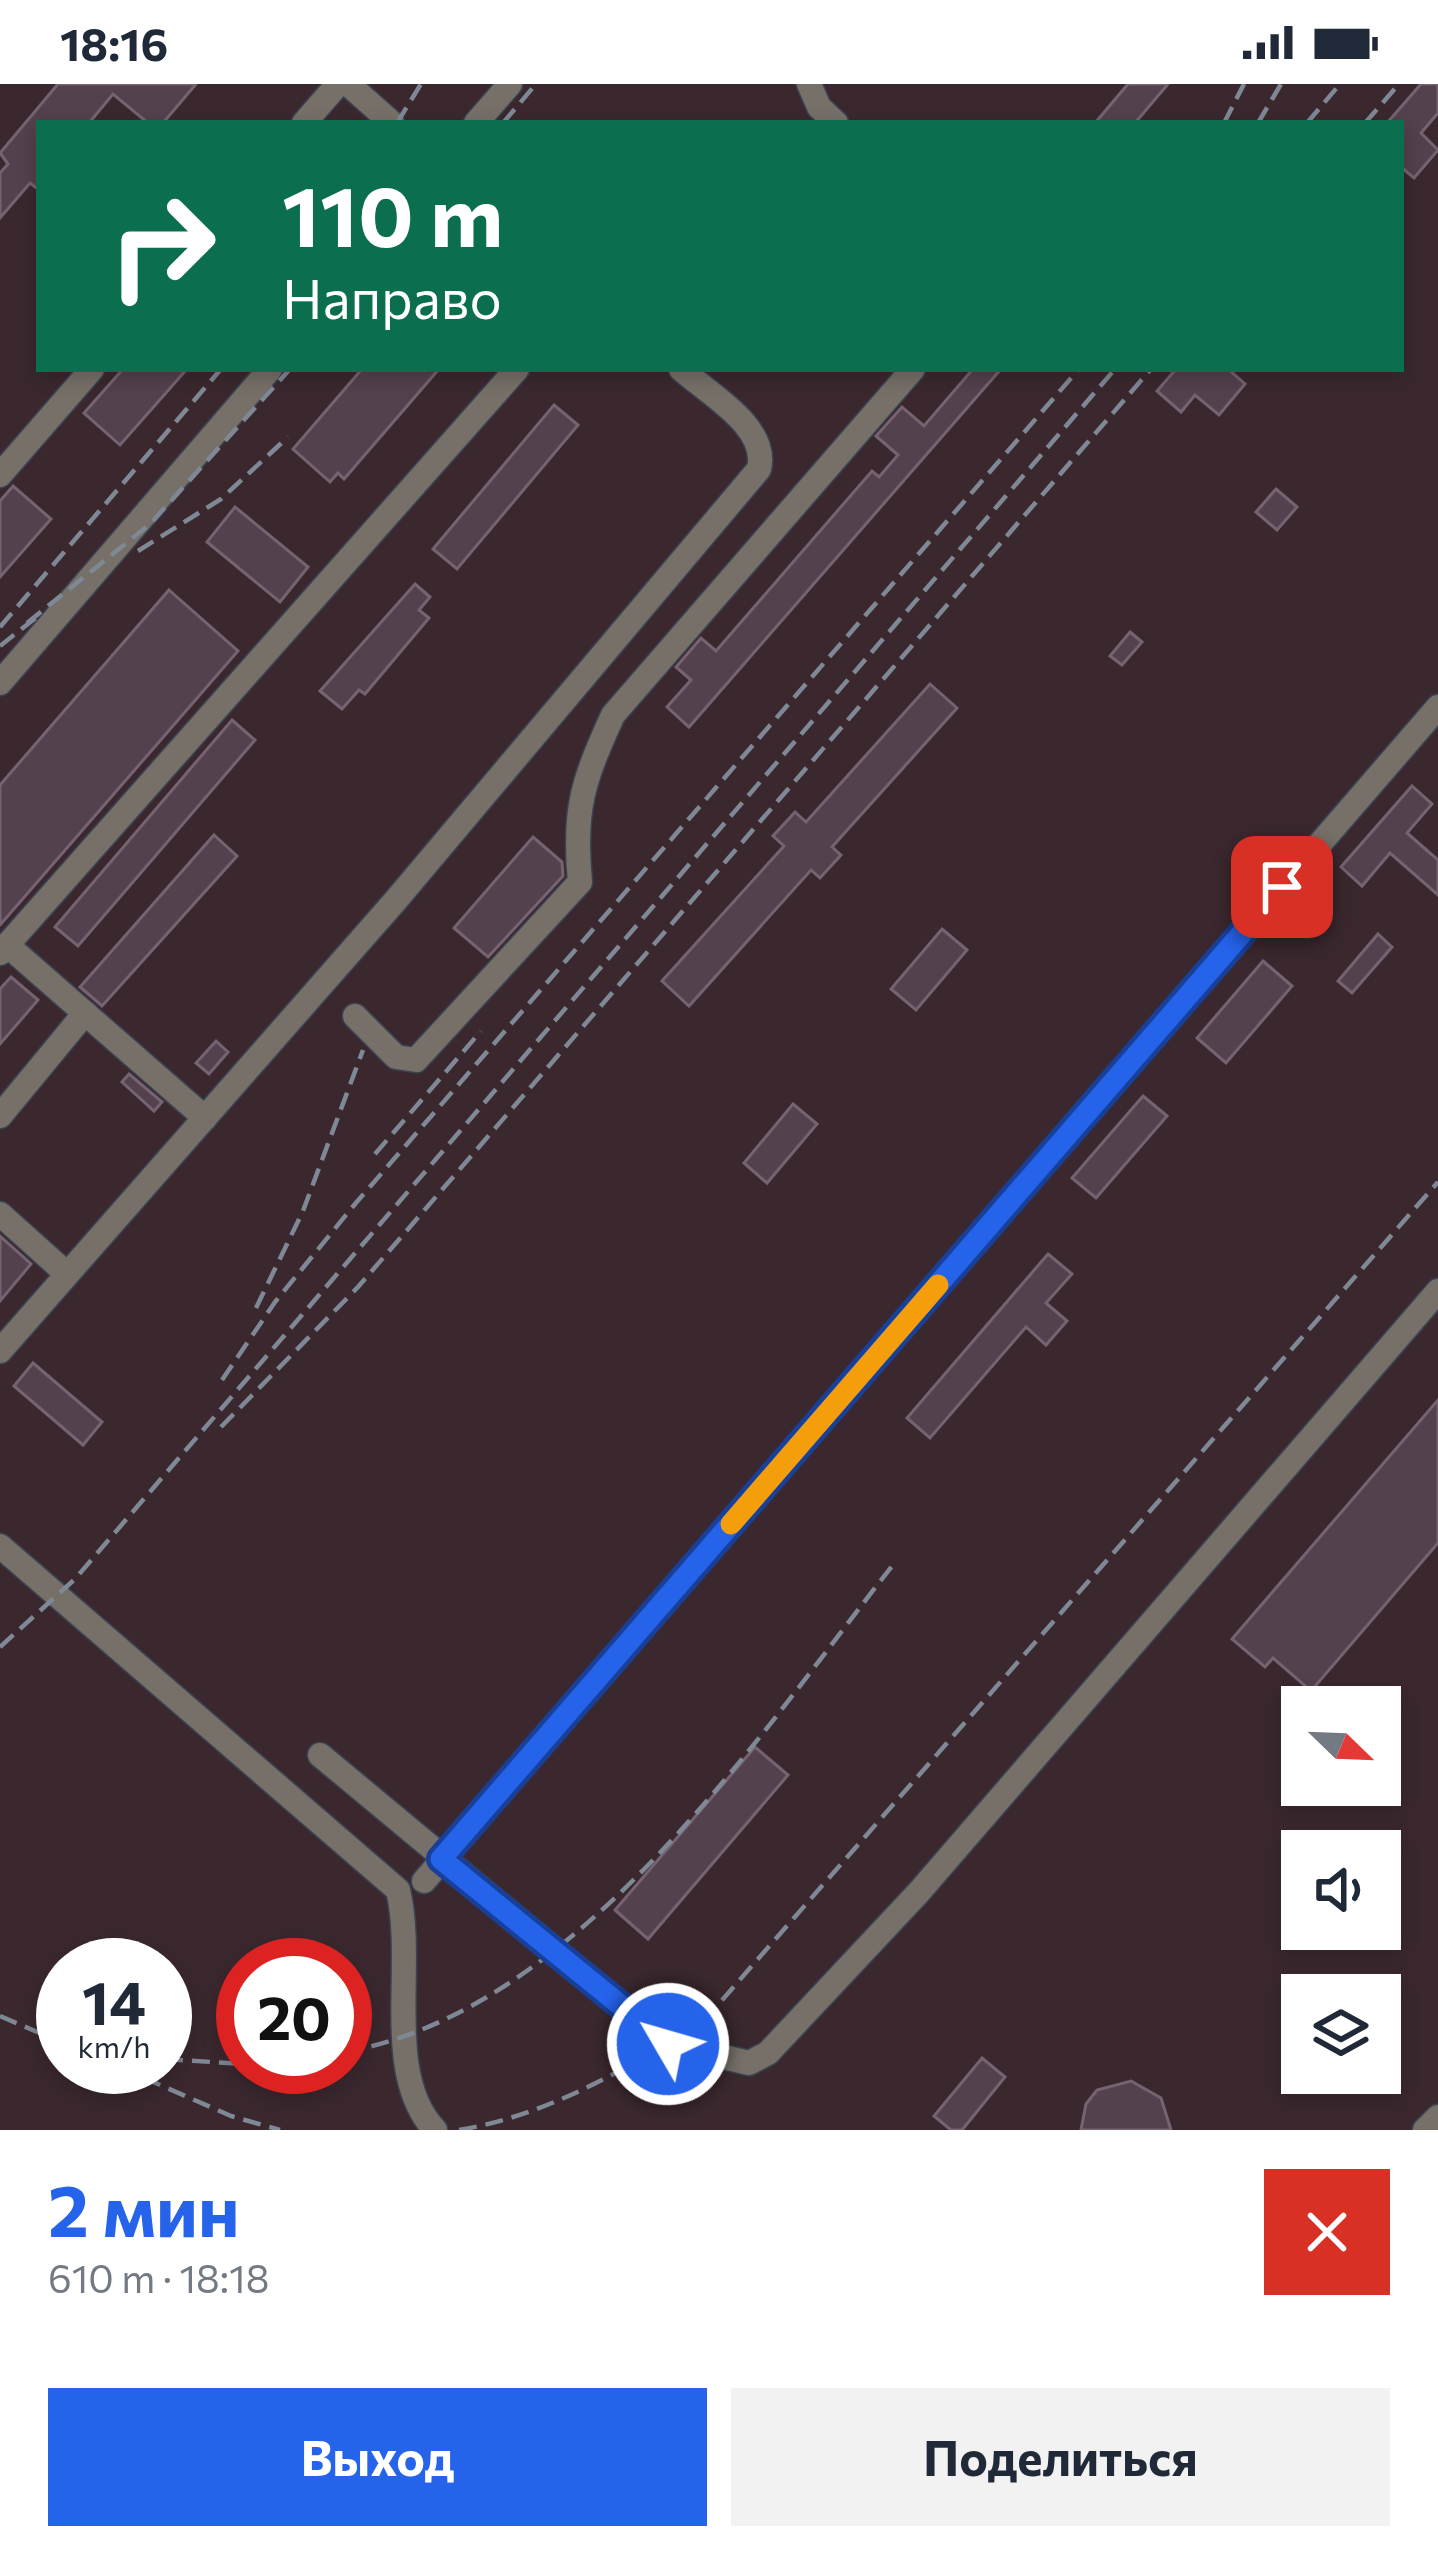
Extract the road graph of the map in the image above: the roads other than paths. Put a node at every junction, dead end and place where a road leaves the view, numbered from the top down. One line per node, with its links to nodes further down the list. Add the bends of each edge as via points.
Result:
1 (338, 84): 5 (street)
2 (348, 84): 6 (street)
3 (510, 84): 7 (street)
4 (808, 84): 8 (street)
5 (307, 120)
6 (389, 120)
7 (479, 120)
8 (833, 120)
9 (89, 372): 14 (street)
10 (267, 372): 15 (street)
11 (515, 372): 17 (street)
12 (684, 372): 21 (street, via 755,434 763,451 759,469)
13 (910, 372): 19 (street, via 613,715 574,822 580,882 416,1060 397,1057)
14 (0, 475)
15 (0, 683)
16 (1438, 706): 28 (street)
17 (4, 949): 18 (street)
18 (86, 1013): 20 (street); 21 (street)
19 (355, 1016)
20 (0, 1116)
21 (205, 1118): 23 (street)
22 (0, 1214): 23 (street)
23 (68, 1274): 25 (street)
24 (1438, 1291): 28 (street, via 920,1892 769,2053 737,2062 668,2044)
25 (0, 1351)
26 (0, 1546): 31 (street, via 398,1890 406,1922 406,2074 412,2099)
27 (320, 1755): 28 (street)
28 (441, 1859): 29 (street)
29 (424, 1881)
30 (1438, 2117): 32 (street)
31 (435, 2130)
32 (1425, 2130)

